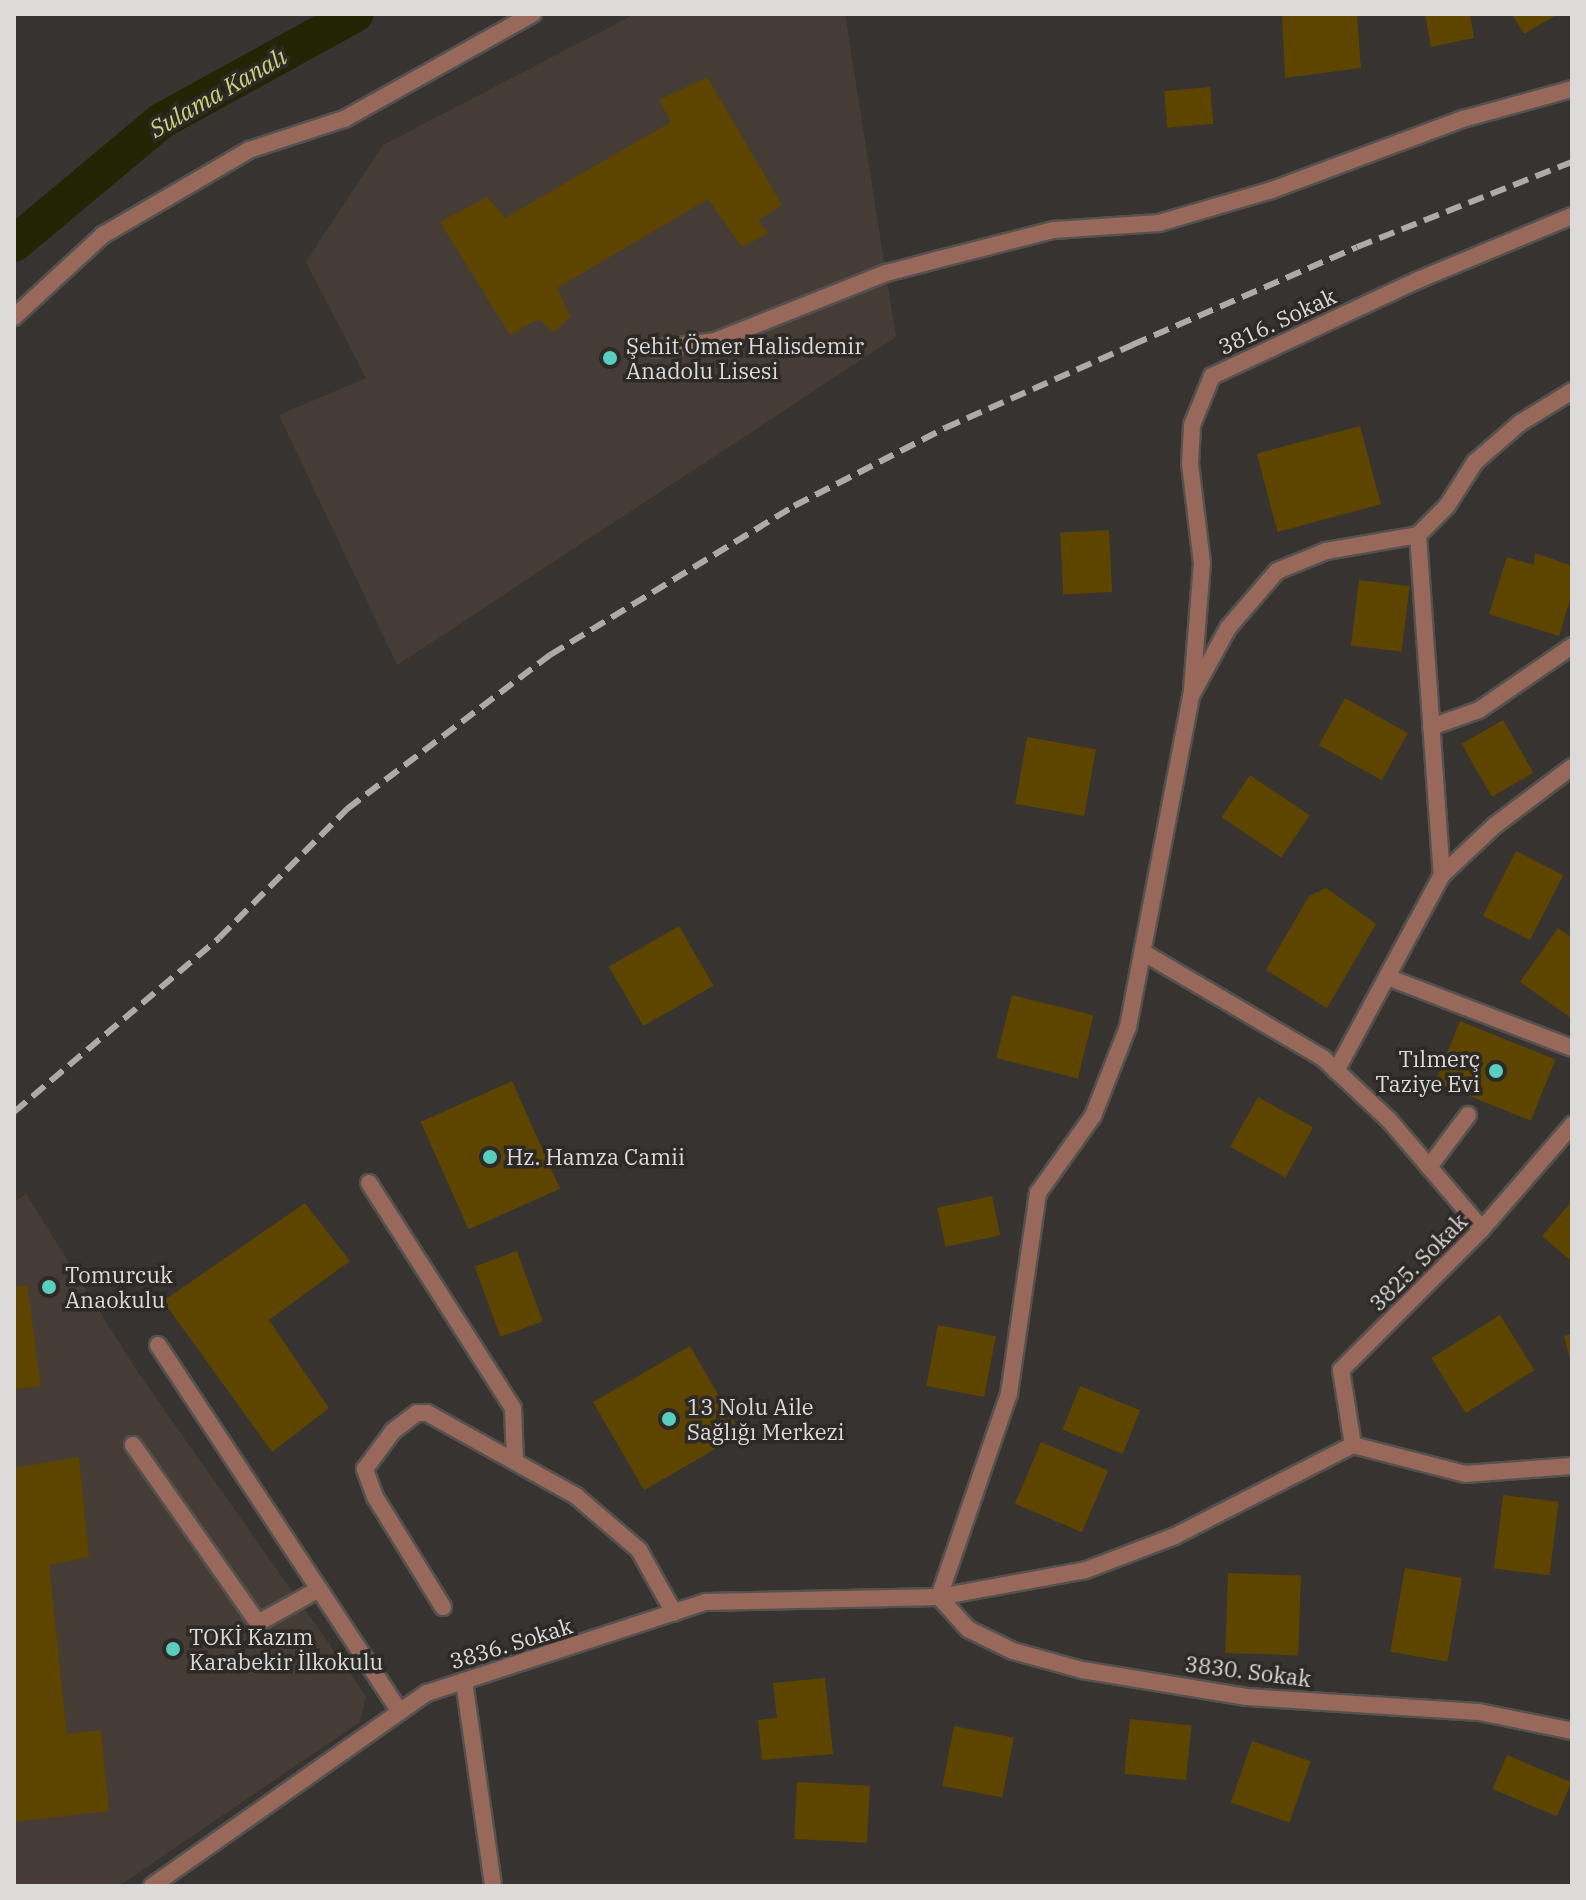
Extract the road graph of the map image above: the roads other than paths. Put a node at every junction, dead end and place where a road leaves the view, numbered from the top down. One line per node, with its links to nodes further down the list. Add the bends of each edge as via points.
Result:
1 (533, 14): 4 (street, via 344,119 249,150 116,227)
2 (1572, 89): 5 (street, via 1463,119 1272,190 1159,223 1054,230 886,273 715,341)
3 (1572, 216): 9 (street, 3816. Sokak, via 1418,280 1212,376 1192,425 1190,464 1202,563)
4 (14, 317)
5 (654, 349)
6 (1572, 391): 7 (street, via 1520,423 1475,462 1447,506)
7 (1418, 535): 9 (street, via 1326,551 1277,571 1228,628); 10 (street)
8 (1572, 646): 10 (street, via 1479,710)
9 (1191, 696): 13 (street)
10 (1431, 727): 12 (street)
11 (1572, 767): 12 (street, via 1494,826)
12 (1442, 875): 14 (street)
13 (1144, 953): 16 (street); 28 (street, via 1128,1027 1093,1116 1038,1193 1009,1394)
14 (1387, 977): 15 (street); 16 (street)
15 (1572, 1048)
16 (1336, 1071): 19 (street)
17 (1468, 1115): 19 (street)
18 (1572, 1125): 21 (street, 3825. Sokak)
19 (1429, 1167): 21 (street)
20 (369, 1183): 25 (street, via 513,1408)
21 (1482, 1229): 24 (street, 3825. Sokak, via 1341,1370)
22 (158, 1345): 27 (street)
23 (133, 1445): 27 (street, via 258,1623)
24 (1353, 1445): 26 (street, via 1465,1474); 28 (street, 3836. Sokak, via 1175,1536 1086,1570)
25 (515, 1460): 29 (street, via 417,1413 367,1461 366,1478 375,1497); 30 (street, via 576,1496 639,1550)
26 (1572, 1466)
27 (319, 1589): 32 (street)
28 (939, 1597): 30 (street, 3836. Sokak, via 705,1602); 33 (street, 3830. Sokak, via 968,1629 1013,1651 1082,1670 1247,1697 1479,1712)
29 (443, 1607)
30 (674, 1613): 31 (street, 3836. Sokak)
31 (464, 1681): 32 (street, 3836. Sokak, via 427,1693); 35 (street)
32 (400, 1712): 34 (street, 3836. Sokak)
33 (1572, 1731)
34 (152, 1886)
35 (493, 1886)

